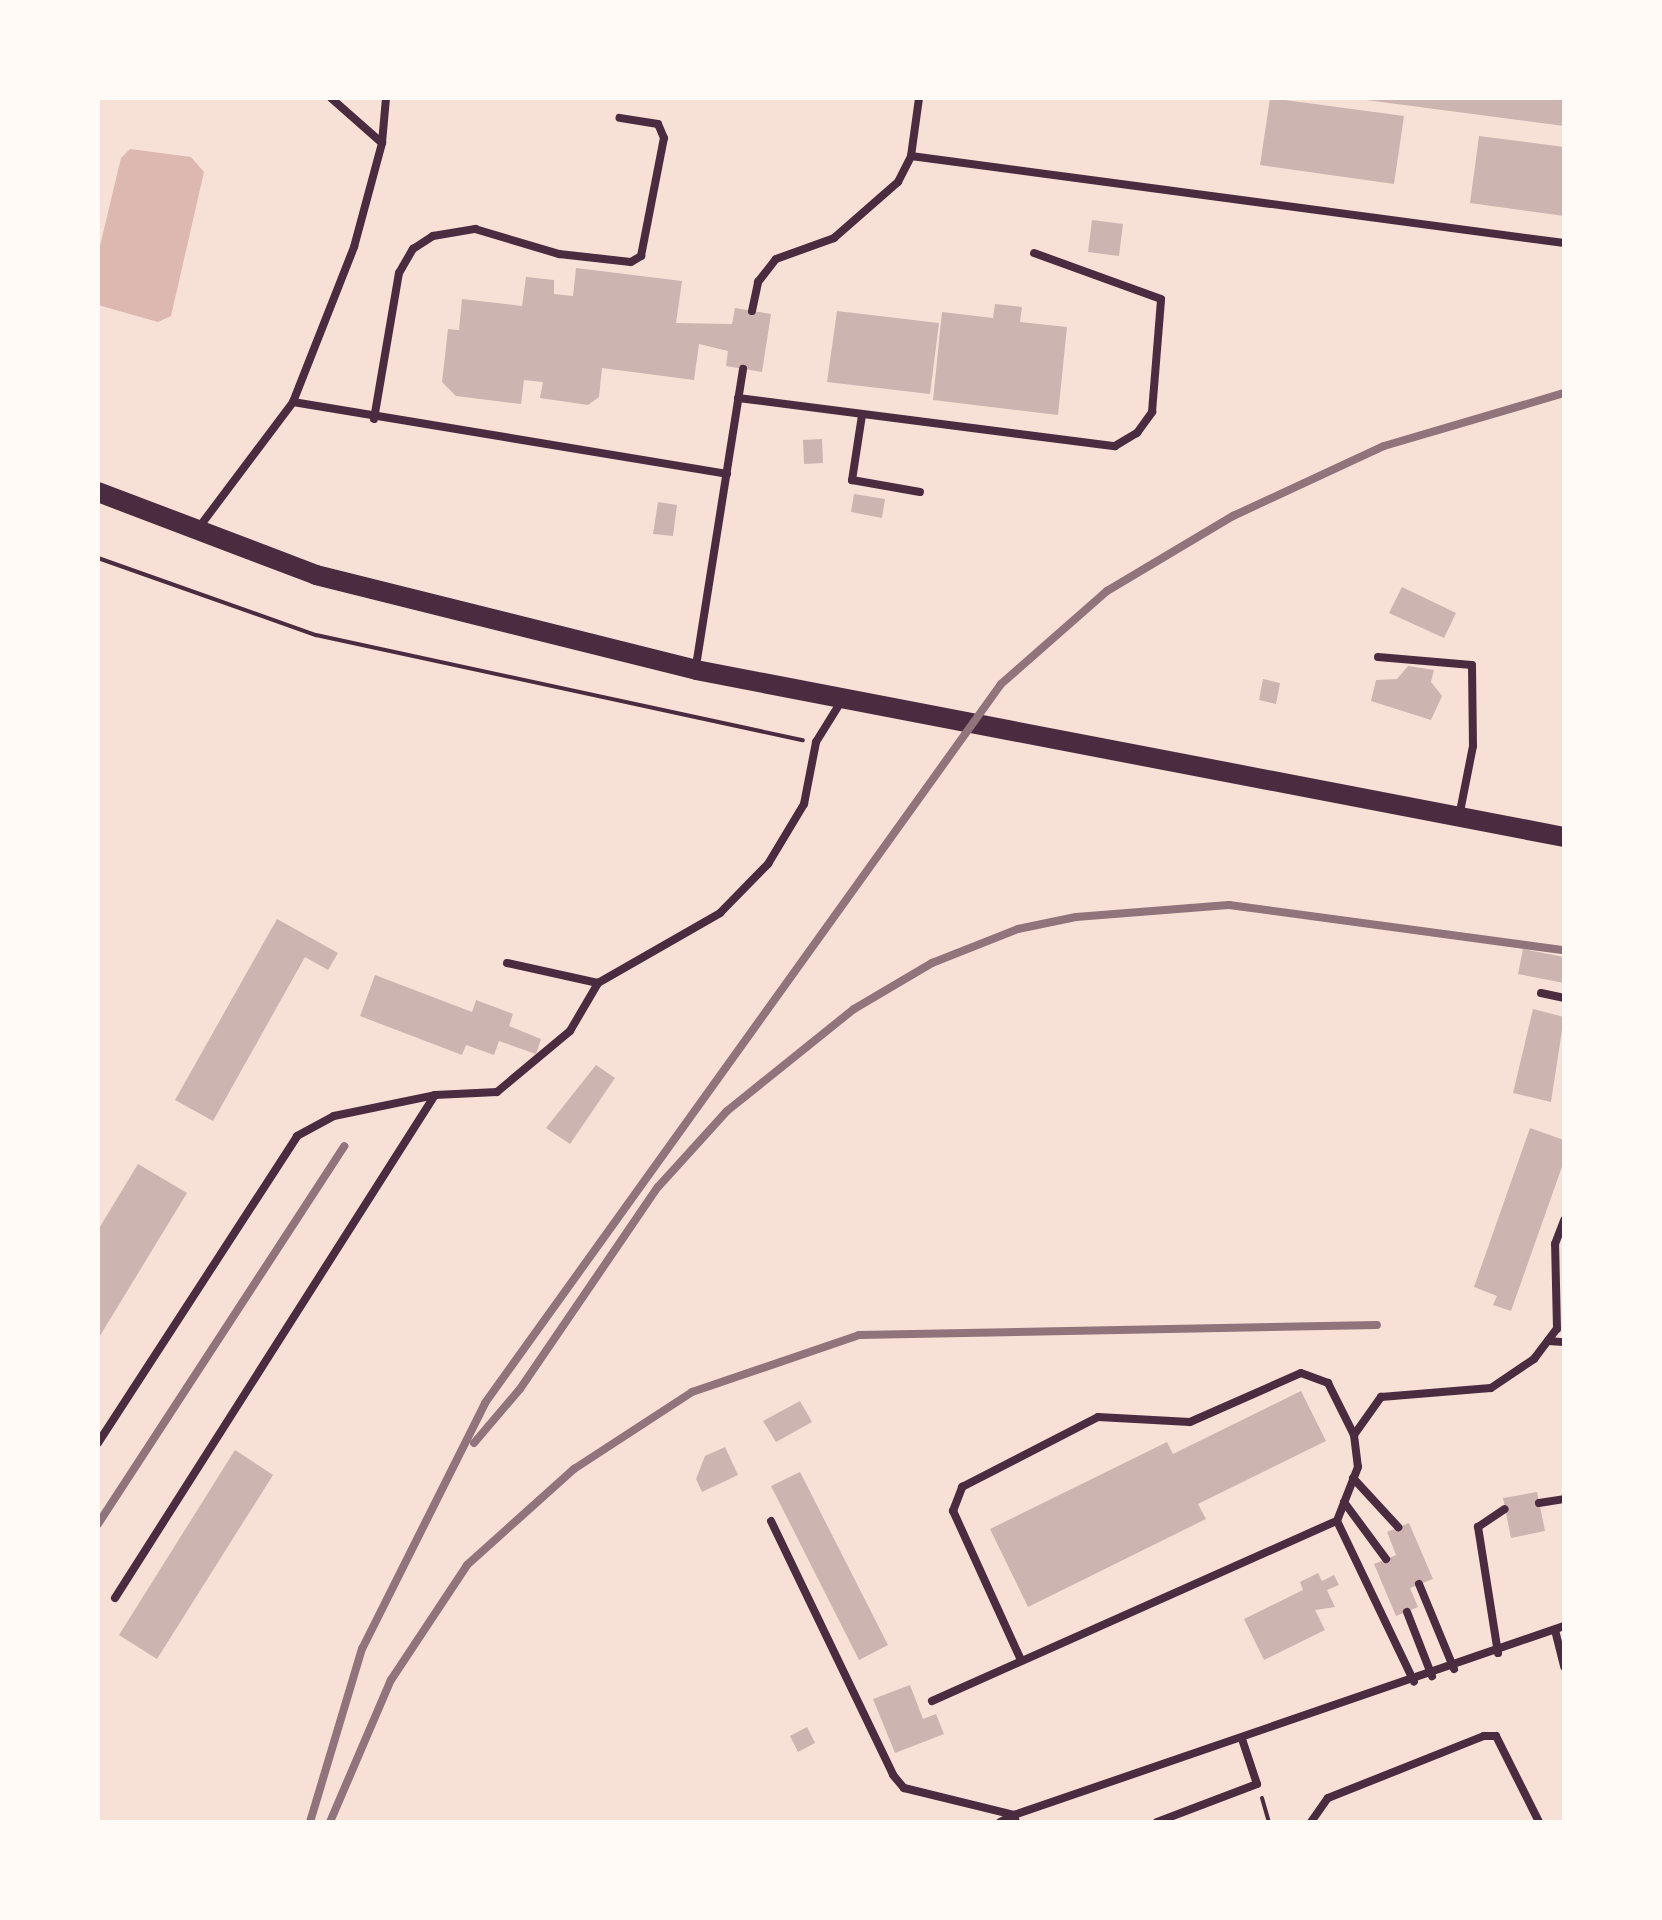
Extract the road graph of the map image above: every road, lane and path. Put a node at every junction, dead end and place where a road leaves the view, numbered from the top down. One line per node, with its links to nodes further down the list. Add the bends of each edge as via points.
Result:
1 (331, 98): 5 (lane)
2 (386, 98): 5 (lane)
3 (918, 98): 6 (lane)
4 (619, 118): 14 (lane, via 658,124 664,138 641,256 631,262 559,254 476,229 433,236 413,249 400,273)
5 (382, 143): 12 (lane, via 354,246)
6 (911, 156): 7 (lane); 9 (lane, via 898,182 834,238 776,260 758,282)
7 (1564, 243)
8 (1034, 252): 13 (lane, via 1160,299 1152,412 1137,433 1116,446 1090,448)
9 (752, 310)
10 (743, 369): 11 (lane)
11 (738, 398): 13 (lane); 15 (lane)
12 (293, 402): 14 (lane); 18 (lane)
13 (862, 415): 17 (lane, via 852,480)
14 (374, 419): 15 (lane)
15 (726, 474): 21 (lane)
16 (98, 492): 18 (main road)
17 (920, 492)
18 (195, 534): 21 (main road, via 316,575)
19 (98, 558): 23 (path, via 316,635)
20 (1378, 657): 24 (lane, via 1472,665 1473,746)
21 (696, 670): 22 (main road)
22 (842, 700): 23 (lane); 24 (main road)
23 (816, 742): 27 (lane, via 804,804 768,864 720,913)
24 (1458, 816): 25 (main road)
25 (1564, 837)
26 (508, 962): 27 (lane)
27 (598, 983): 30 (lane, via 570,1031 497,1092)
28 (1542, 993): 29 (lane)
29 (1564, 998)
30 (435, 1095): 35 (lane, via 334,1116 296,1136); 46 (lane)
31 (1564, 1220): 32 (lane, via 1555,1244 1557,1328)
32 (1548, 1340): 33 (lane); 34 (lane, via 1534,1359 1491,1388 1381,1398)
33 (1564, 1342)
34 (1354, 1436): 36 (lane); 50 (lane, via 1328,1383 1301,1374 1190,1422 1098,1417 962,1487 953,1511)
35 (98, 1443)
36 (1354, 1478): 38 (lane); 43 (lane)
37 (1564, 1499): 39 (lane)
38 (1344, 1502): 42 (lane); 44 (lane)
39 (1539, 1502)
40 (1505, 1509): 49 (lane, via 1478,1527)
41 (770, 1521): 58 (lane, via 893,1775 904,1788)
42 (1337, 1521): 50 (lane); 54 (lane)
43 (1398, 1528)
44 (1386, 1560)
45 (1420, 1584): 52 (lane)
46 (115, 1598)
47 (1407, 1612): 53 (lane)
48 (1560, 1628): 49 (lane); 51 (lane)
49 (1498, 1653): 52 (lane)
50 (1022, 1660): 55 (lane)
51 (1564, 1667)
52 (1454, 1668): 53 (lane)
53 (1432, 1676): 54 (lane)
54 (1414, 1682): 56 (lane)
55 (932, 1700)
56 (1242, 1739): 57 (lane); 58 (lane)
57 (1257, 1784): 60 (lane); 61 (path)
58 (1015, 1819): 59 (lane)
59 (1000, 1822)
60 (1156, 1822)
61 (1269, 1822)
62 (1311, 1822): 63 (lane, via 1328,1798 1496,1736)
63 (1539, 1822)

